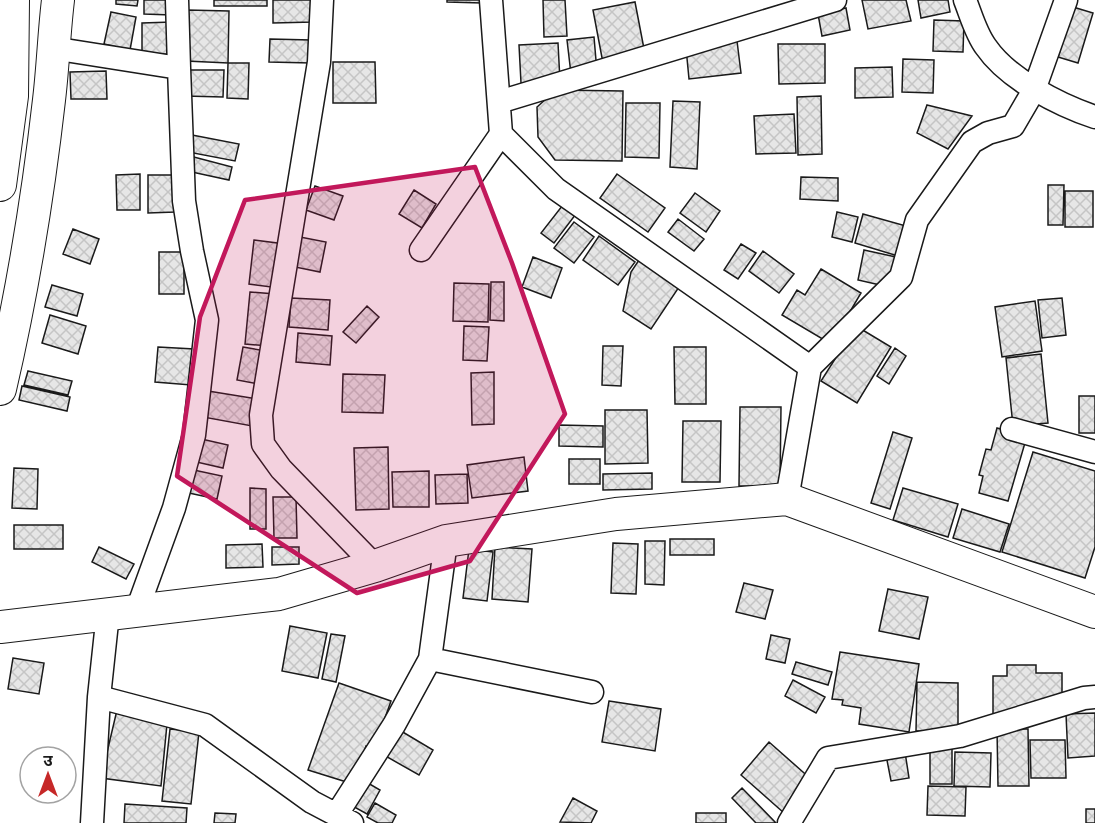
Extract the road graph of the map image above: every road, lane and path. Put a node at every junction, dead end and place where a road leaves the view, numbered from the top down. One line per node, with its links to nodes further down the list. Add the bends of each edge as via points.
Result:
1 (13, 0): 12 (main road)
2 (58, 0): 9 (main road)
3 (177, 0): 10 (street)
4 (322, 0): 26 (street, via 319,62 261,415 263,444 281,470)
5 (491, 0): 14 (street)
6 (835, 0): 14 (street)
7 (965, 0): 11 (street, via 985,47)
8 (1066, 0): 11 (street)
9 (52, 48): 10 (street); 13 (main road)
10 (179, 68): 27 (street, via 184,201 207,320 194,435 174,508)
11 (1034, 90): 15 (street); 20 (street, via 1013,126 972,142 917,220 901,277)
12 (6, 96): 13 (street); 17 (main road)
13 (49, 99): 19 (main road, via 33,216)
14 (499, 102): 16 (street)
15 (1095, 117)
16 (501, 134): 18 (street); 20 (street, via 556,189)
17 (0, 185)
18 (421, 250)
19 (7, 320): 21 (main road)
20 (810, 367): 24 (street)
21 (0, 389)
22 (1012, 429): 23 (street)
23 (1095, 452)
24 (787, 499): 25 (main road, via 616,514); 28 (main road)
25 (446, 541): 26 (main road); 30 (street)
26 (375, 566): 27 (main road, via 279,594)
27 (123, 611): 29 (main road); 33 (street)
28 (1095, 612)
29 (0, 627)
30 (430, 659): 31 (street); 35 (street)
31 (592, 692)
32 (1095, 697): 37 (street, via 960,736 828,758)
33 (99, 698): 34 (street, via 205,725); 36 (street)
34 (311, 813): 35 (street)
35 (345, 819)
36 (92, 823)
37 (789, 823)

